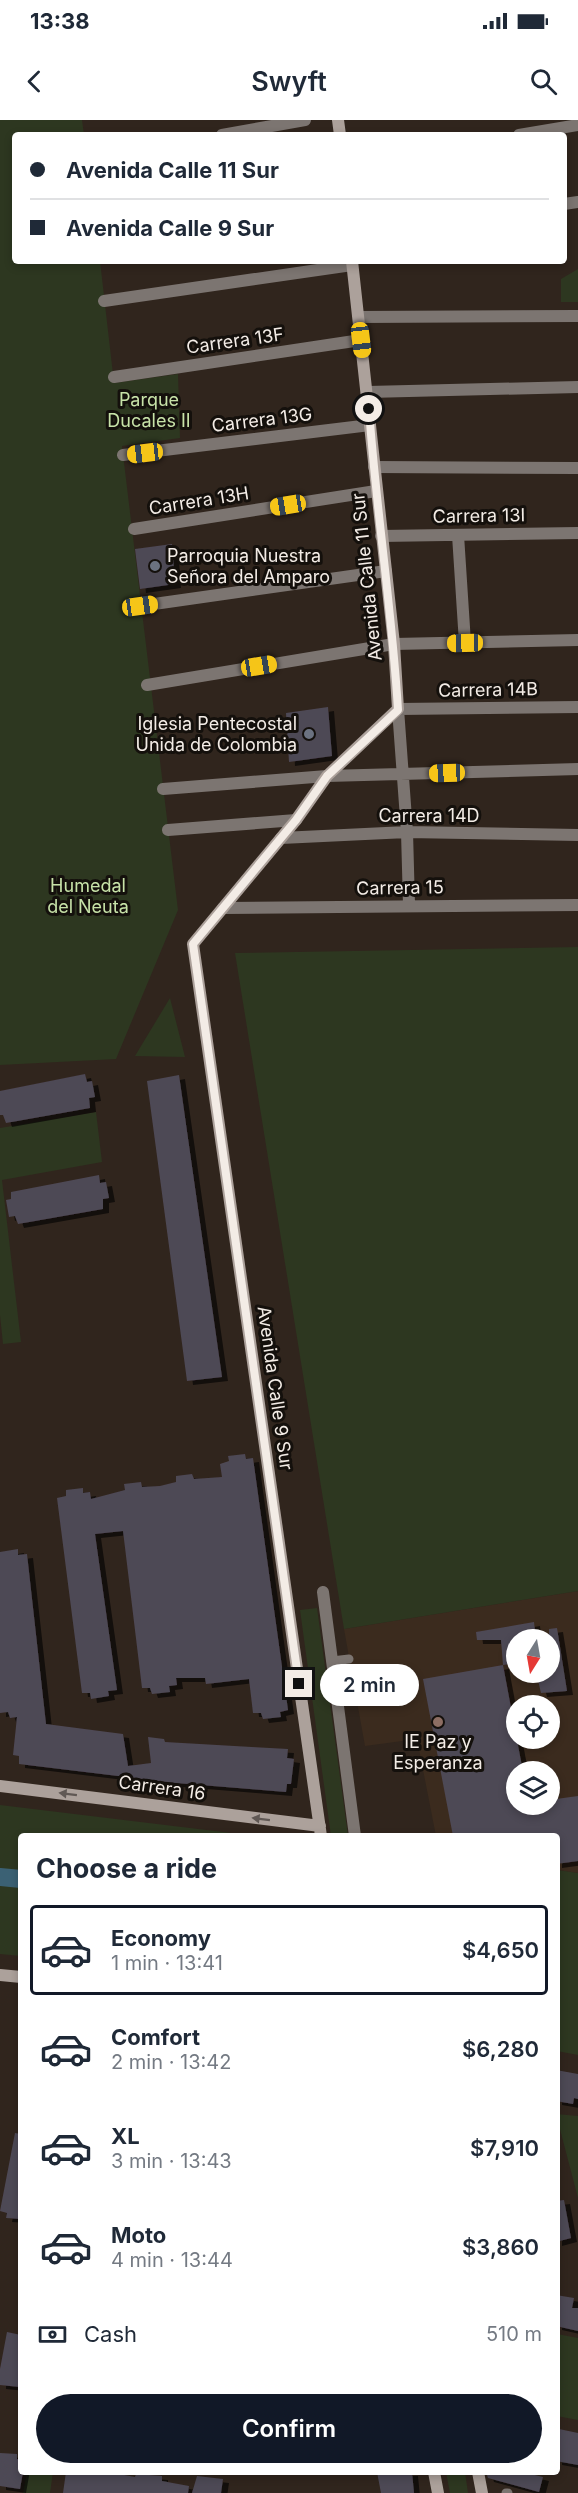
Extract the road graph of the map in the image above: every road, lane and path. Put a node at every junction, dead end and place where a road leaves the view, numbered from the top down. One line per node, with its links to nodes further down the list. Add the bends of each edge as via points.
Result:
1 (306, 120): 3 (street)
2 (578, 125): 4 (street)
3 (239, 132)
4 (537, 132)
5 (345, 264): 7 (street)
6 (352, 264): 9 (street, Avenida Calle 11 Sur)
7 (104, 301)
8 (578, 316): 9 (street)
9 (359, 317): 10 (street, Avenida Calle 11 Sur)
10 (361, 340): 11 (street, Carrera 13F); 13 (street, Avenida Calle 11 Sur)
11 (114, 376)
12 (578, 387): 13 (street)
13 (368, 392): 14 (street, Avenida Calle 11 Sur)
14 (370, 425): 15 (street, Carrera 13G); 16 (street, Avenida Calle 11 Sur)
15 (123, 455)
16 (374, 467): 17 (street); 18 (street, Avenida Calle 11 Sur)
17 (578, 468)
18 (376, 491): 19 (street, Carrera 13H); 22 (street, Avenida Calle 11 Sur)
19 (134, 529)
20 (578, 533): 21 (street, Carrera 13I)
21 (458, 535): 22 (street, Carrera 13I); 26 (street)
22 (381, 536): 23 (street, Avenida Calle 11 Sur)
23 (386, 571): 24 (street); 27 (street, Avenida Calle 11 Sur)
24 (140, 606)
25 (578, 640): 26 (street)
26 (465, 643): 27 (street)
27 (394, 644): 28 (street); 30 (street, Avenida Calle 11 Sur)
28 (147, 685)
29 (578, 707): 30 (street, Carrera 14B)
30 (398, 710): 32 (street); 33 (street)
31 (578, 769): 32 (street)
32 (404, 774): 33 (street); 37 (street)
33 (327, 776): 34 (street); 35 (street)
34 (163, 789)
35 (296, 820): 36 (street); 39 (street)
36 (168, 830)
37 (407, 832): 38 (street, Carrera 14D); 39 (street, Carrera 14D); 40 (street)
38 (578, 835)
39 (281, 838): 42 (street)
40 (408, 905): 41 (street, Carrera 15); 42 (street, Carrera 15)
41 (578, 905)
42 (223, 908): 47 (street, Avenida Calle 9 Sur, via 193,944)
43 (323, 1592): 45 (street)
44 (349, 1659): 45 (lane)
45 (332, 1661): 48 (street)
46 (0, 1786): 47 (street, Carrera 16, one-way to 46)
47 (320, 1831)
48 (355, 1833)
49 (0, 1975): 50 (street)
50 (18, 1977)
51 (435, 2475): 53 (street)
52 (479, 2475): 54 (street)
53 (438, 2493)
54 (482, 2493)

